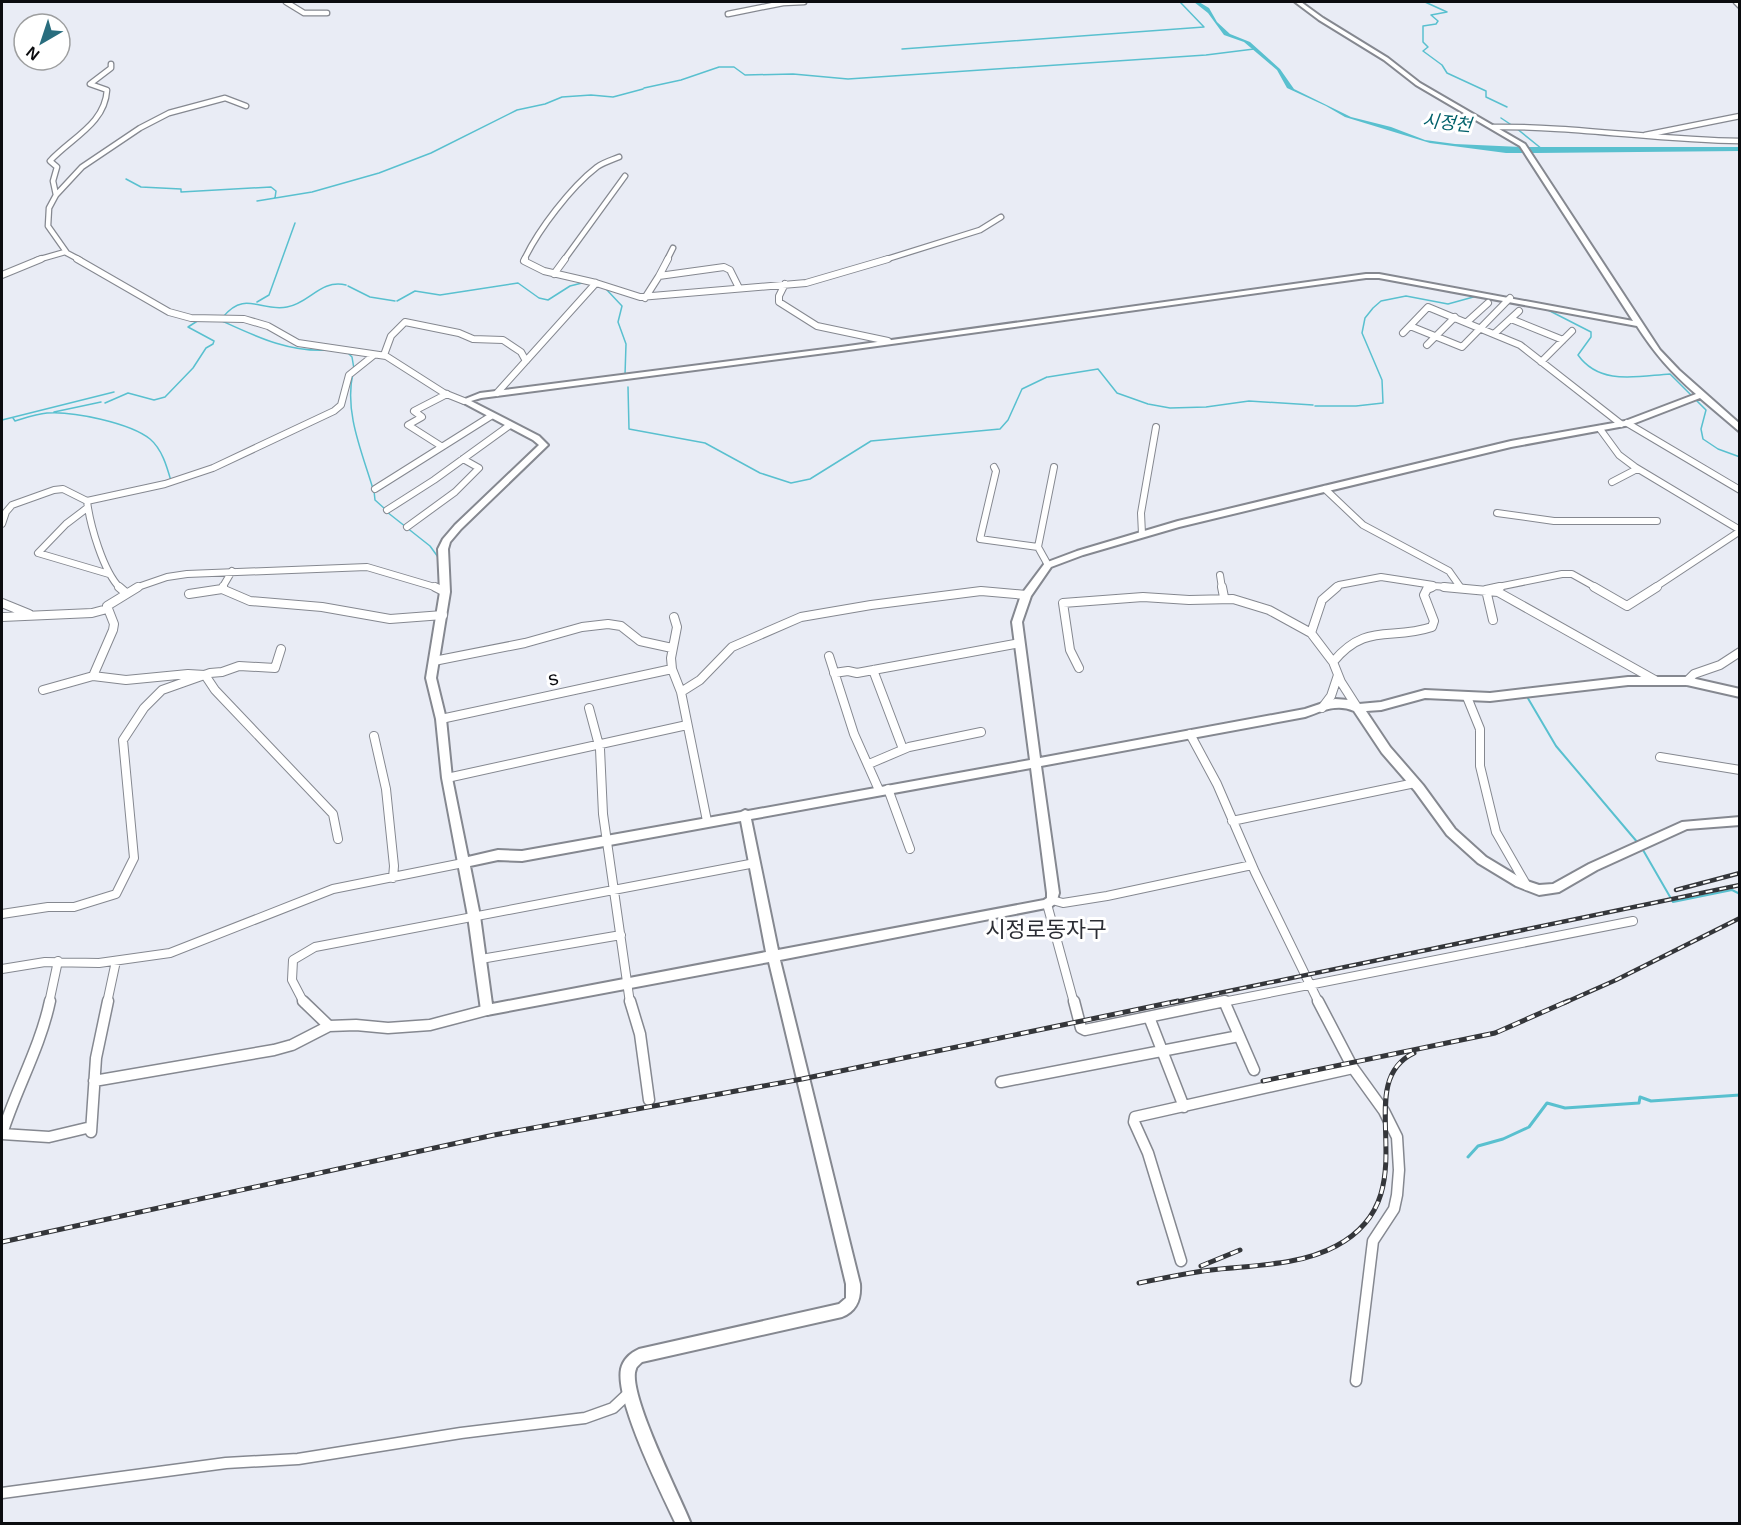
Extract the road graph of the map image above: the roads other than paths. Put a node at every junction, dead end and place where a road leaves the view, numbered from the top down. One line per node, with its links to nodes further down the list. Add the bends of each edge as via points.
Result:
1 (286, 2): 6 (street, via 304,13)
2 (804, 2): 7 (street)
3 (1298, 2): 11 (street, via 1386,59 1415,83)
4 (1736, 2): 5 (street)
5 (1740, 6)
6 (327, 13)
7 (728, 14)
8 (111, 64): 16 (street, via 90,84 107,90 103,111 50,161 57,167 53,181)
9 (246, 106): 16 (street, via 225,98 164,115 86,164)
10 (1740, 116): 12 (street)
11 (1493, 127): 12 (street); 33 (street, via 1525,146)
12 (1638, 136): 13 (street)
13 (1740, 141)
14 (619, 157): 20 (street, via 600,165 588,176 525,257 526,263)
15 (625, 176): 20 (street)
16 (56, 195): 19 (street, via 49,208 48,226)
17 (1000, 217): 24 (street, via 980,230 876,264 813,282)
18 (674, 248): 22 (street)
19 (68, 253): 21 (street, via 53,254); 43 (street, via 169,312 191,318 251,320 298,343)
20 (554, 274): 23 (street)
21 (2, 275)
22 (659, 276): 25 (street, via 729,268); 26 (street)
23 (596, 283): 26 (street); 45 (street)
24 (785, 284): 25 (street); 41 (street, via 778,302 812,324)
25 (739, 288): 26 (street)
26 (645, 298)
27 (1510, 298): 33 (street); 35 (street); 41 (street, via 1366,276)
28 (1488, 303): 32 (street)
29 (1519, 311): 31 (street)
30 (1455, 317): 32 (street); 34 (street, via 1428,307); 39 (street)
31 (1511, 319): 38 (street); 40 (street)
32 (1467, 322): 35 (street)
33 (1639, 324): 49 (street, via 1668,364)
34 (1410, 326): 37 (street); 39 (street)
35 (1481, 328): 38 (street); 39 (street, via 1462,347)
36 (1572, 331): 40 (street)
37 (1403, 333)
38 (1494, 334): 46 (street, via 1520,345)
39 (1436, 336): 42 (street)
40 (1563, 340): 46 (street)
41 (888, 342): 47 (street)
42 (1427, 345)
43 (374, 356): 44 (street); 66 (street, via 351,372 341,405 334,411 207,470)
44 (384, 356): 45 (street, via 388,342 405,322 473,339 503,340 521,352); 48 (street)
45 (526, 361): 47 (street)
46 (1541, 362): 52 (street)
47 (497, 393): 50 (street)
48 (447, 394): 50 (street); 57 (street, via 414,411 422,417 408,425)
49 (1701, 395): 52 (street); 56 (street)
50 (464, 401): 51 (street)
51 (491, 416): 53 (street); 57 (street)
52 (1624, 424): 55 (street); 65 (street)
53 (510, 425): 58 (street); 83 (street, via 539,440 543,447 446,541)
54 (1156, 428): 73 (street, via 1141,513)
55 (1600, 429): 61 (street, via 1619,455); 64 (street, via 1511,444)
56 (1740, 429)
57 (441, 446): 63 (street)
58 (463, 459): 67 (street); 71 (street, via 479,468 455,492)
59 (994, 467): 74 (street, via 980,539)
60 (1054, 467): 74 (street)
61 (1637, 469): 62 (street); 72 (street)
62 (1612, 482)
63 (375, 489)
64 (1325, 489): 73 (street); 80 (street, via 1363,525 1449,571)
65 (1740, 490)
66 (87, 505): 70 (street, via 63,489 54,490 12,505); 77 (street); 77 (street, via 38,553)
67 (387, 510)
68 (1497, 513): 69 (street, via 1554,521)
69 (1657, 521)
70 (2, 524)
71 (407, 527)
72 (1740, 530): 82 (street, via 1627,606 1569,574)
73 (1142, 534): 75 (street)
74 (1038, 547): 75 (street)
75 (1048, 566): 86 (street)
76 (232, 571): 81 (street); 83 (street, via 376,568); 84 (street, via 166,576)
77 (108, 574): 84 (street)
78 (1220, 575): 87 (street)
79 (1434, 586): 80 (street); 95 (street, via 1381,577 1338,585 1322,600); 102 (street, via 1424,595 1434,621 1432,627 1364,635)
80 (1461, 588): 82 (street)
81 (222, 589): 85 (street); 91 (street, via 250,601 321,607 390,619)
82 (1486, 590): 94 (street); 110 (street, via 1504,595)
83 (445, 592): 91 (street)
84 (126, 593): 89 (street)
85 (189, 594)
86 (1026, 595): 96 (street, via 1017,622); 113 (street, via 981,591 801,617 732,646 700,680)
87 (1224, 597): 95 (street, via 1263,608); 103 (street, via 1064,602 1070,650)
88 (2, 603): 90 (street)
89 (106, 609): 90 (street); 109 (street, via 113,630)
90 (30, 615): 92 (street)
91 (443, 615): 101 (street)
92 (2, 617)
93 (674, 617): 97 (street, via 677,627)
94 (1493, 620)
95 (1311, 633): 102 (street)
96 (1020, 643): 105 (street); 127 (street)
97 (672, 648): 101 (street, via 640,641 621,626 608,624); 104 (street)
98 (281, 649): 107 (street, via 275,668 239,666)
99 (1740, 652): 111 (street)
100 (829, 656): 106 (street)
101 (434, 661): 119 (street, via 431,678)
102 (1333, 662): 108 (street)
103 (1079, 668)
104 (672, 669): 113 (street); 119 (street, s)
105 (873, 670): 106 (street); 125 (street)
106 (834, 673): 128 (street)
107 (205, 675): 109 (street, via 126,680); 137 (street, via 333,814); 147 (street, via 162,690 124,736 134,858 116,894 74,907)
108 (1338, 675): 117 (street); 118 (street, via 1331,696)
109 (93, 676): 112 (street)
110 (1655, 680): 111 (street); 115 (street)
111 (1687, 681): 114 (street)
112 (43, 690)
113 (681, 692): 120 (street)
114 (1740, 693)
115 (1467, 697): 117 (street, via 1425,694); 144 (street, via 1480,729 1480,766 1496,832)
116 (589, 708): 124 (street)
117 (1358, 708): 118 (street, via 1341,703); 131 (street, via 1386,750)
118 (1321, 709): 122 (street)
119 (441, 719): 130 (street)
120 (687, 725): 124 (street); 134 (street)
121 (981, 732): 125 (street)
122 (1190, 734): 127 (street); 135 (street)
123 (374, 736): 143 (street, via 386,789)
124 (598, 744): 130 (street); 138 (street)
125 (903, 749): 128 (street)
126 (1660, 757): 129 (street)
127 (1035, 762): 132 (street); 146 (street, via 1053,893)
128 (869, 764): 132 (street)
129 (1740, 770)
130 (447, 778): 141 (street)
131 (1415, 783): 135 (street); 144 (street, via 1451,832 1474,854)
132 (883, 790): 133 (street); 139 (street)
133 (745, 814): 134 (street); 140 (street)
134 (707, 821): 138 (street)
135 (1232, 821): 142 (street)
136 (1740, 821): 144 (street, via 1686,825 1593,867 1555,889)
137 (338, 839)
138 (607, 840): 141 (street); 145 (street)
139 (910, 849)
140 (755, 862): 145 (street); 151 (street)
141 (463, 863): 143 (street); 148 (street)
142 (1252, 866): 146 (street, via 1107,896); 157 (street)
143 (393, 878): 154 (street, via 316,895 170,953)
144 (1527, 886)
145 (615, 889): 148 (street); 150 (street)
146 (1049, 902): 151 (street); 160 (street, via 1081,1028 1090,1030)
147 (2, 914)
148 (474, 916): 152 (street); 161 (street, via 315,946 293,960 294,984 299,995 318,1019)
149 (1633, 921): 157 (street)
150 (621, 935): 152 (street); 156 (street)
151 (773, 956): 156 (street); 173 (street, via 853,1284 853,1302 842,1310 639,1356 628,1367)
152 (481, 959): 159 (street)
153 (58, 961): 154 (street); 155 (street); 170 (street, via 43,1032)
154 (116, 961): 166 (street)
155 (2, 969)
156 (626, 982): 159 (street); 168 (street, via 640,1034)
157 (1311, 985): 158 (street); 164 (street)
158 (1224, 1001): 160 (street); 162 (street)
159 (487, 1010): 161 (street, via 430,1025)
160 (1149, 1017): 163 (street)
161 (329, 1026): 166 (street, via 274,1050)
162 (1239, 1036): 163 (street); 165 (street)
163 (1161, 1051): 167 (street); 169 (street)
164 (1353, 1068): 169 (street); 172 (street, via 1394,1128 1399,1160 1396,1203 1373,1241)
165 (1254, 1070)
166 (94, 1081): 170 (street, via 91,1130 49,1137)
167 (1001, 1082)
168 (649, 1100)
169 (1184, 1107): 171 (street, via 1134,1119)
170 (2, 1134)
171 (1181, 1261)
172 (1356, 1381)
173 (631, 1391): 174 (street, via 613,1408 585,1418 298,1459 226,1463); 175 (street, via 652,1455)
174 (2, 1493)
175 (684, 1524)

